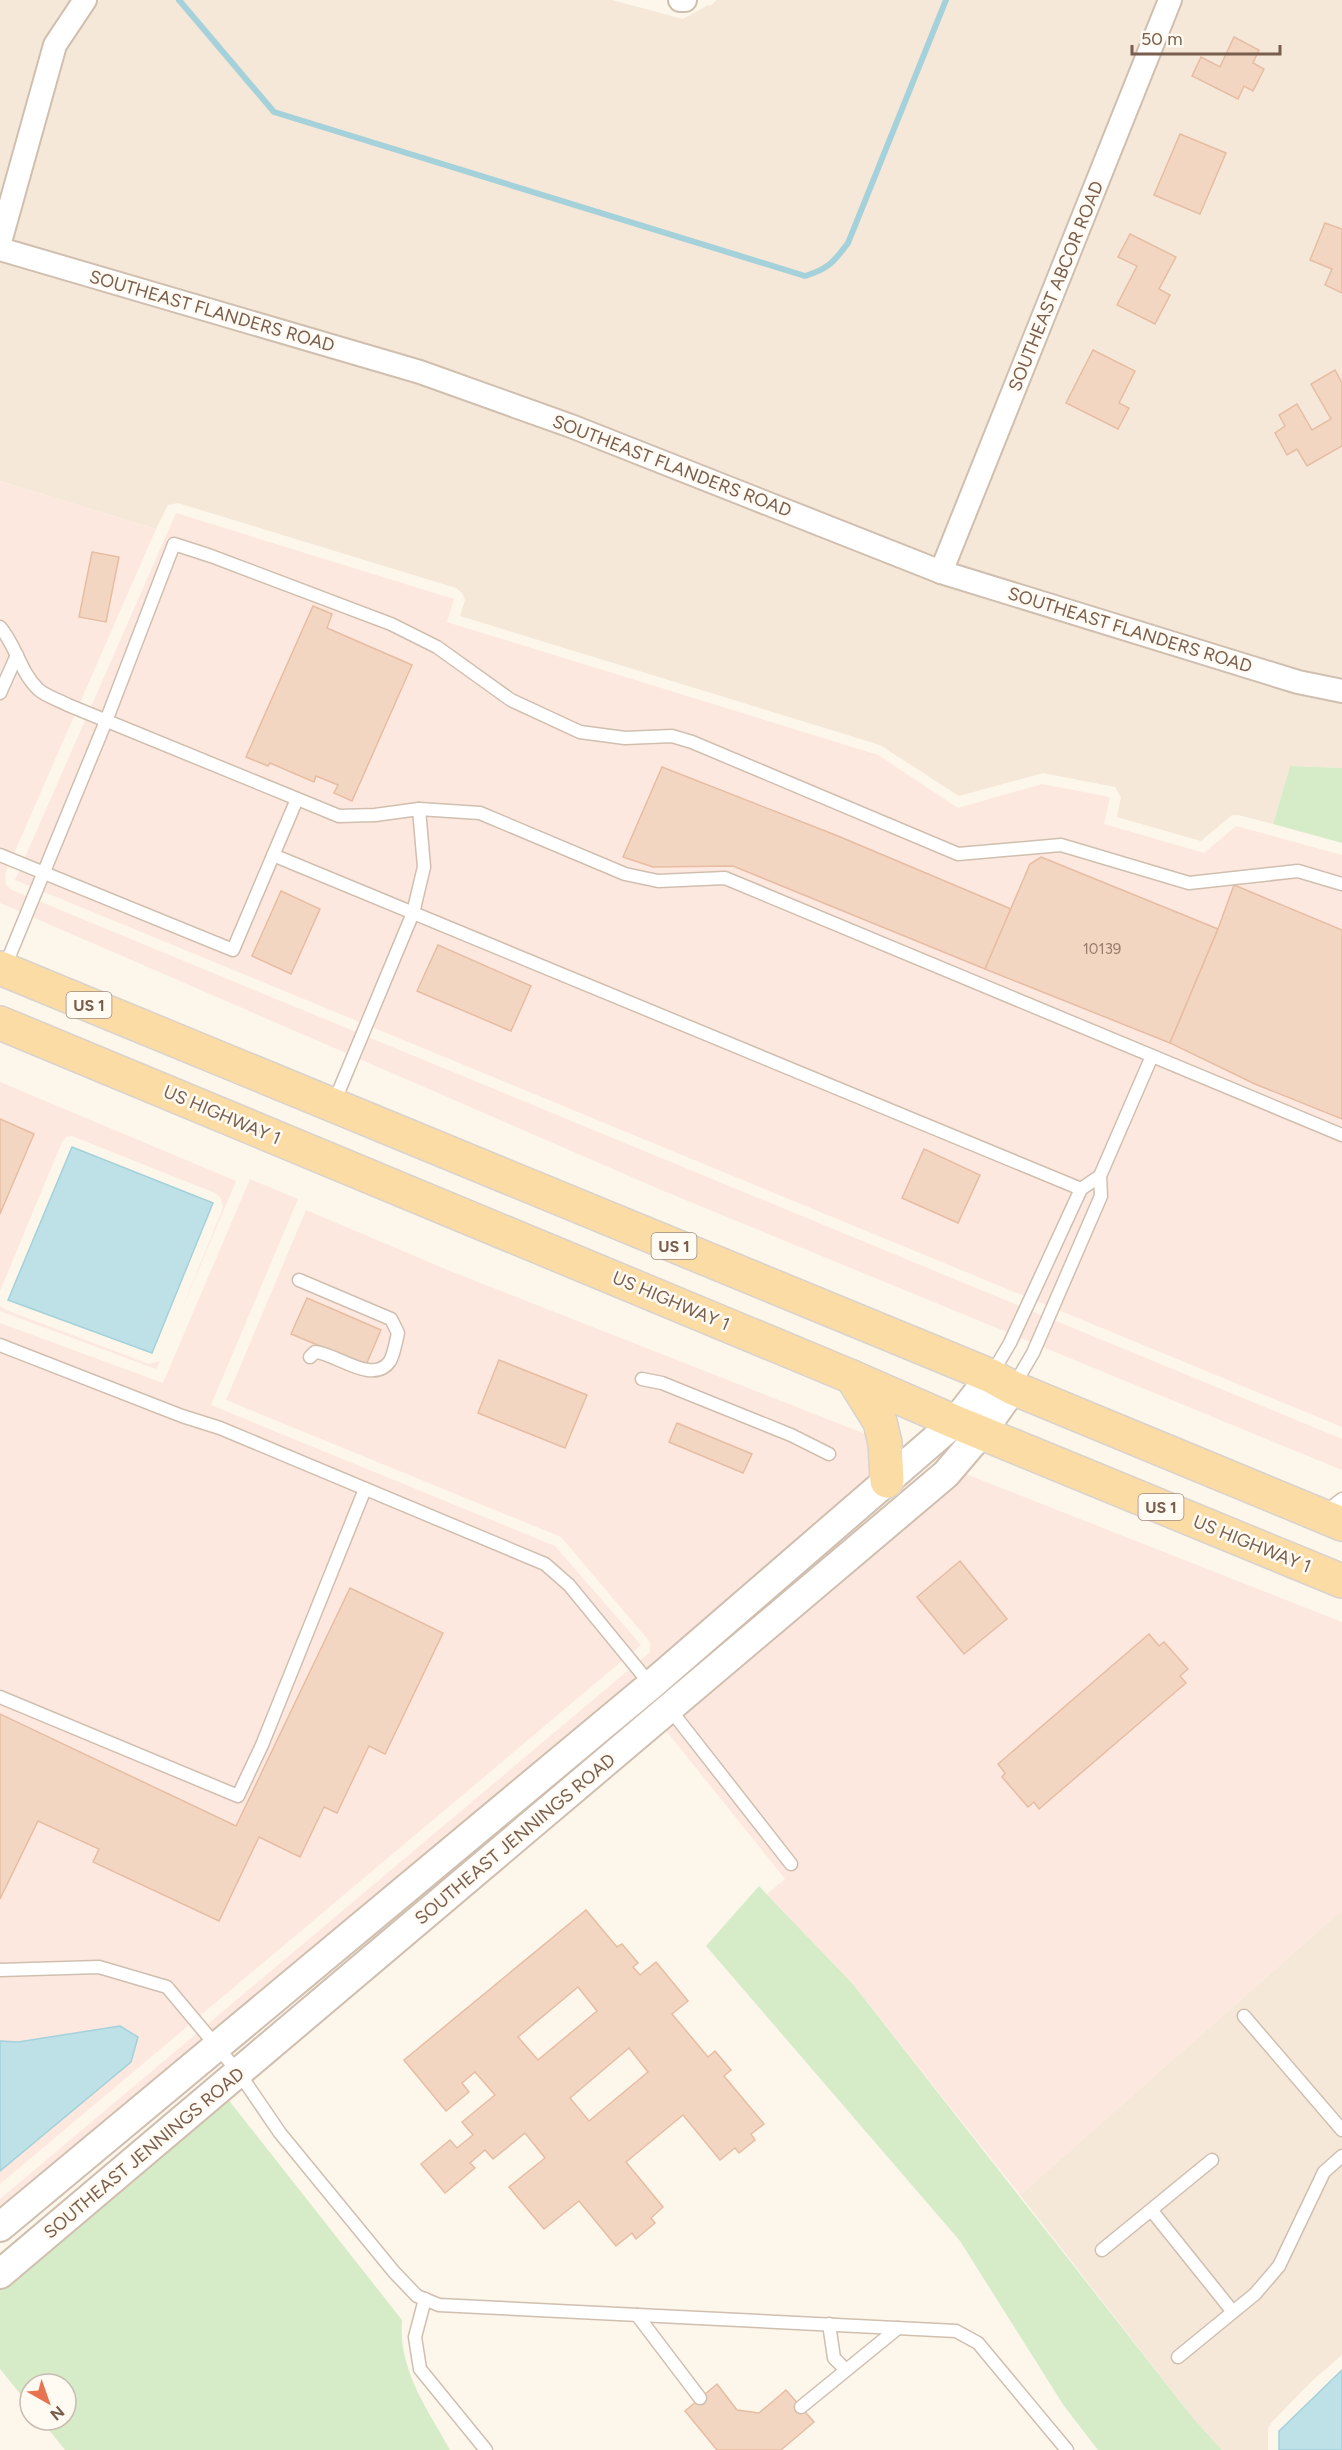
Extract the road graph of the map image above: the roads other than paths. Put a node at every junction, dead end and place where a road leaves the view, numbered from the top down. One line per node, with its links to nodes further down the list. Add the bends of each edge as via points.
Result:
1 (85, 0): 3 (street, via 54,45)
2 (1170, 0): 5 (street, SOUTHEAST ABCOR ROAD)
3 (0, 242)
4 (0, 249): 5 (street, SOUTHEAST FLANDERS ROAD, via 420,372 571,426)
5 (941, 572): 9 (street, SOUTHEAST FLANDERS ROAD, via 1298,682)
6 (0, 627): 7 (lane)
7 (17, 655): 8 (lane); 11 (lane, via 39,690)
8 (4, 672): 10 (lane)
9 (1342, 691)
10 (0, 693)
11 (106, 721): 12 (lane); 16 (lane); 17 (lane, via 174,544 391,624 437,647 511,700 580,732 625,738 672,736 692,742 958,854 1061,845 1189,883 1298,872)
12 (297, 799): 13 (lane, via 339,816); 15 (lane)
13 (420, 809): 18 (lane, via 424,867); 21 (lane, via 480,813 625,874 658,881 725,878)
14 (0, 855): 16 (lane)
15 (273, 855): 16 (lane, via 233,950); 18 (lane)
16 (44, 874): 19 (lane)
17 (1342, 884)
18 (413, 913): 22 (lane); 25 (lane)
19 (2, 969): 22 (main road, US 1)
20 (0, 1023): 29 (main road, US HIGHWAY 1 / US 1)
21 (1152, 1056): 23 (lane); 24 (lane)
22 (333, 1105): 31 (main road, US 1)
23 (1342, 1135)
24 (1100, 1176): 25 (lane); 31 (lane, via 1101,1196 1034,1353)
25 (1081, 1189): 31 (lane, via 1010,1344)
26 (299, 1280): 28 (lane, via 391,1320 398,1333 390,1361 381,1369 366,1371 323,1352)
27 (0, 1345): 35 (lane, via 220,1428)
28 (310, 1357)
29 (852, 1377): 32 (main road, US HIGHWAY 1 / US 1); 34 (main road, via 880,1422)
30 (642, 1379): 33 (lane, via 662,1383)
31 (1002, 1382): 32 (street, SOUTHEAST JENNINGS ROAD); 36 (main road, US 1)
32 (968, 1428): 34 (street, SOUTHEAST JENNINGS ROAD); 37 (main road, US HIGHWAY 1 / US 1); 39 (street, SOUTHEAST JENNINGS ROAD, via 946,1474)
33 (829, 1454)
34 (887, 1481): 39 (street, SOUTHEAST JENNINGS ROAD)
35 (365, 1489): 38 (lane, via 238,1796); 39 (lane, via 545,1564 569,1585)
36 (1335, 1513)
37 (1342, 1581)
38 (0, 1697)
39 (660, 1697): 40 (lane); 43 (street, SOUTHEAST JENNINGS ROAD); 44 (street, SOUTHEAST JENNINGS ROAD)
40 (791, 1864)
41 (0, 1970): 43 (lane, via 99,1967 167,1987)
42 (1244, 2016): 45 (lane)
43 (217, 2047): 44 (lane); 49 (street, SOUTHEAST JENNINGS ROAD)
44 (239, 2073): 51 (street, SOUTHEAST JENNINGS ROAD); 52 (lane, via 280,2133 394,2272)
45 (1342, 2130)
46 (1342, 2156): 53 (lane, via 1324,2172 1279,2266)
47 (1212, 2160): 48 (lane)
48 (1152, 2211): 50 (lane); 53 (lane)
49 (0, 2227)
50 (1102, 2250)
51 (0, 2274)
52 (424, 2299): 54 (lane, via 440,2305); 61 (lane, via 415,2337 420,2369)
53 (1233, 2312): 57 (lane)
54 (637, 2315): 55 (lane); 59 (lane)
55 (829, 2324): 56 (lane); 58 (lane, via 834,2358)
56 (898, 2328): 58 (lane); 62 (lane, via 956,2331 978,2343)
57 (1178, 2357)
58 (846, 2370): 60 (lane)
59 (700, 2398)
60 (801, 2407)
61 (486, 2450)
62 (1067, 2450)

